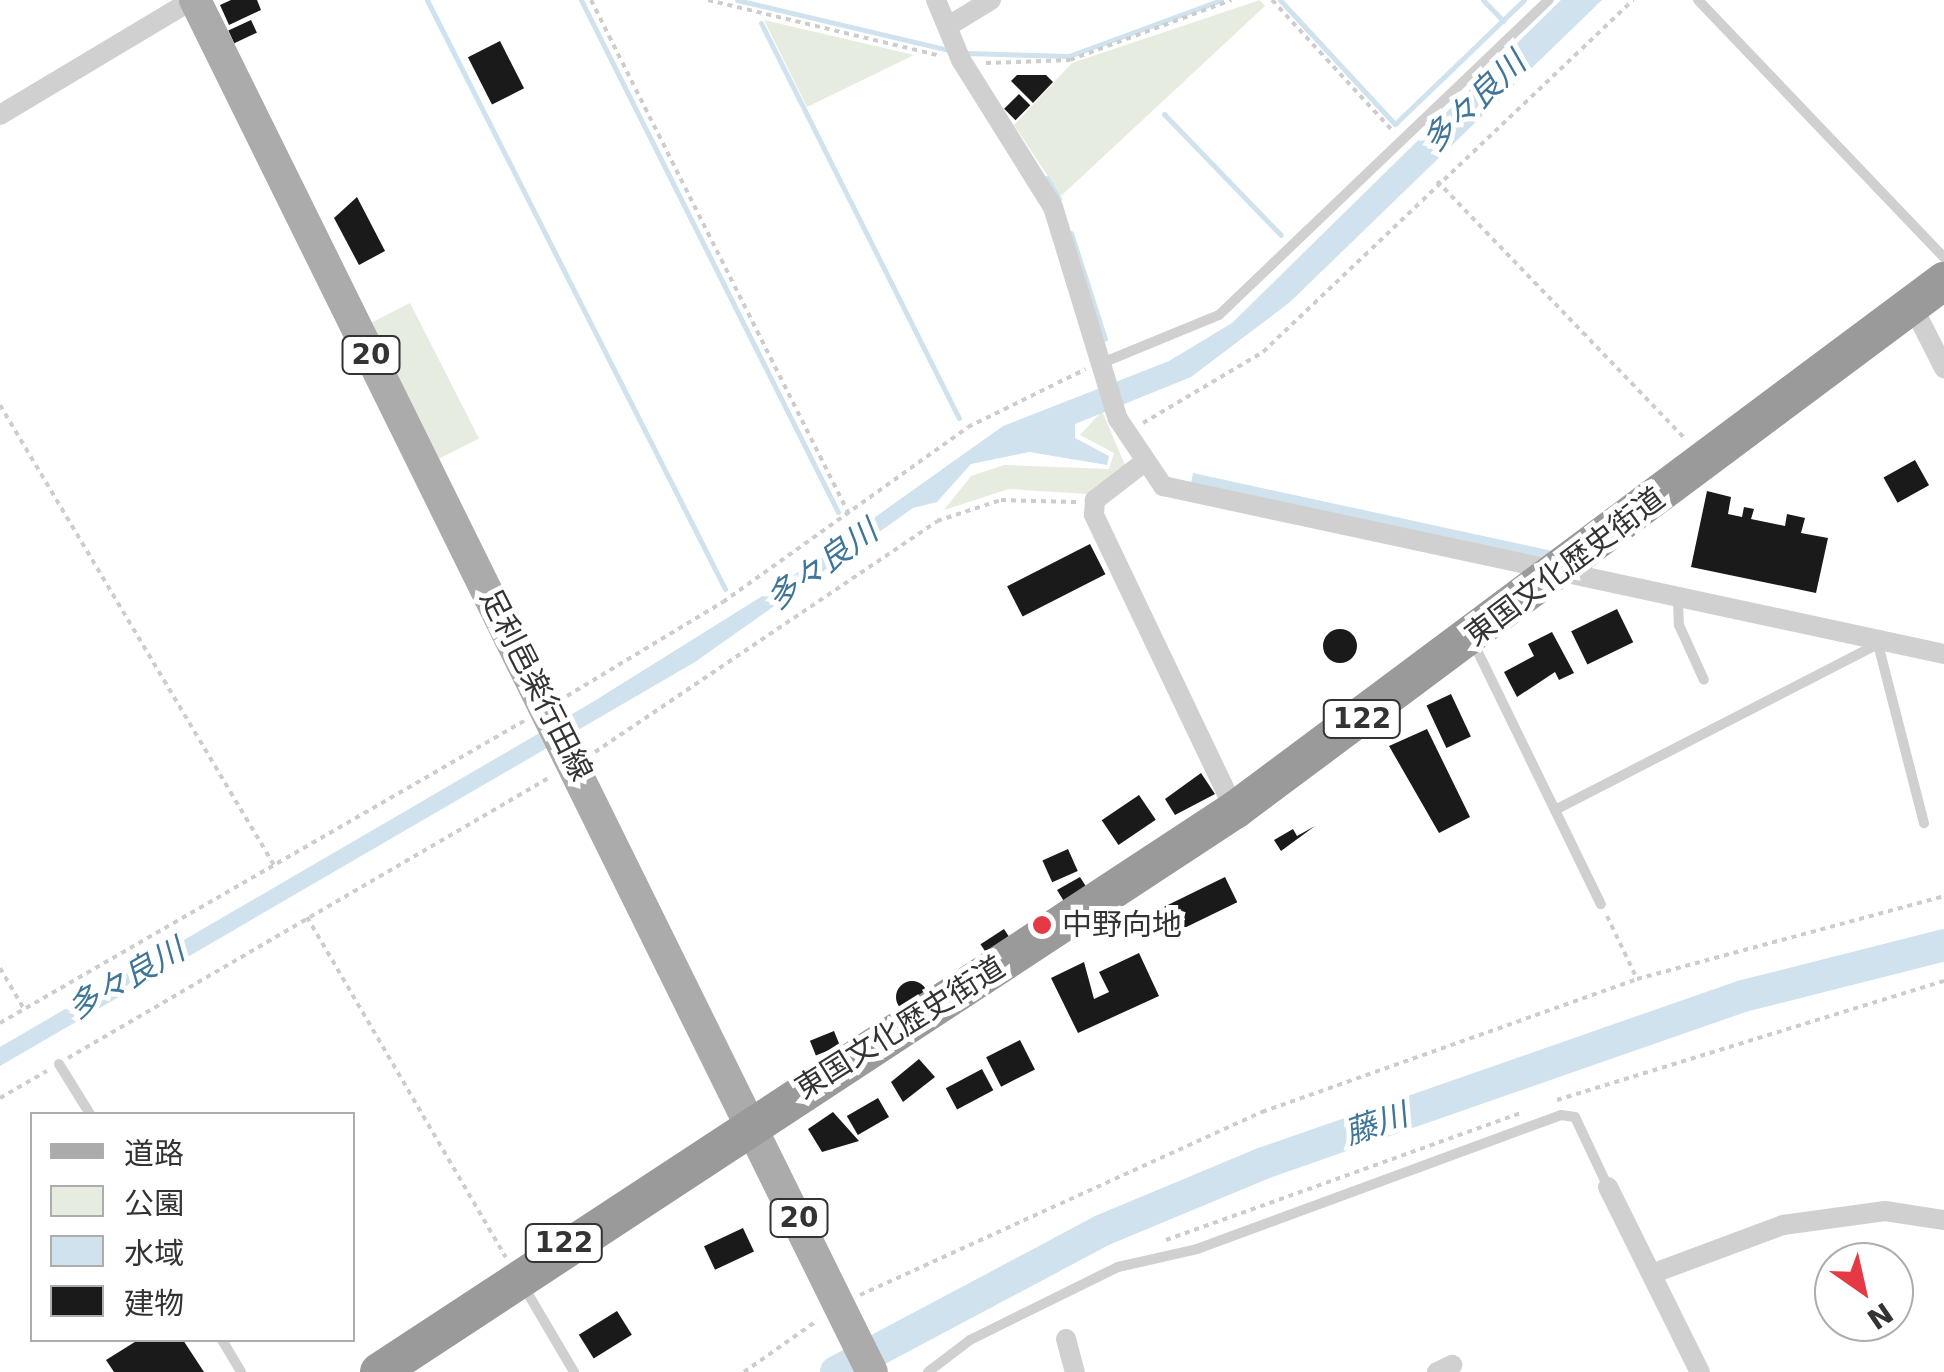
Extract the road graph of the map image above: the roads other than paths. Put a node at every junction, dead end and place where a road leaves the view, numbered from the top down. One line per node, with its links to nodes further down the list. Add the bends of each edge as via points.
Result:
1 (194, 0): 7 (street); 26 (main road, 足利邑楽行田線 / 20)
2 (936, 0): 6 (street)
3 (991, 0): 6 (street)
4 (1549, 0): 11 (lane, via 1219,315)
5 (1698, 0): 8 (lane)
6 (950, 25): 11 (street, via 961,60 1054,207)
7 (0, 114)
8 (1944, 257)
9 (1944, 281): 10 (highway, 東国文化歴史街道 / 122)
10 (1912, 305): 12 (street); 14 (highway, 東国文化歴史街道 / 122)
11 (1101, 367): 13 (street)
12 (1944, 368)
13 (1144, 463): 14 (street, via 1184,494); 20 (street, via 1095,500 1101,533)
14 (1555, 574): 15 (street); 16 (highway, 東国文化歴史街道 / 122)
15 (1678, 600): 17 (street); 19 (lane, via 1679,625)
16 (1472, 639): 20 (highway, 東国文化歴史街道 / 122); 21 (lane)
17 (1881, 644): 18 (street); 21 (lane); 22 (lane)
18 (1944, 654)
19 (1704, 680)
20 (1235, 810): 26 (highway, 東国文化歴史街道 / 122)
21 (1555, 810): 23 (lane)
22 (1924, 823)
23 (1601, 904)
24 (59, 1064): 25 (lane)
25 (89, 1112)
26 (754, 1120): 29 (highway, 東国文化歴史街道 / 122); 36 (main road, 足利邑楽行田線 / 20)
27 (1608, 1187): 30 (street); 37 (lane, via 1575,1117 1562,1115 1197,1250 1118,1268 970,1340)
28 (1944, 1220): 30 (street, via 1885,1210 1783,1225)
29 (516, 1274): 34 (highway, 東国文化歴史街道 / 122); 35 (lane)
30 (1654, 1274): 39 (street)
31 (1066, 1339): 38 (street)
32 (223, 1342): 33 (lane)
33 (241, 1372)
34 (378, 1372)
35 (574, 1372)
36 (872, 1372)
37 (928, 1372)
38 (1075, 1372)
39 (1700, 1372)

